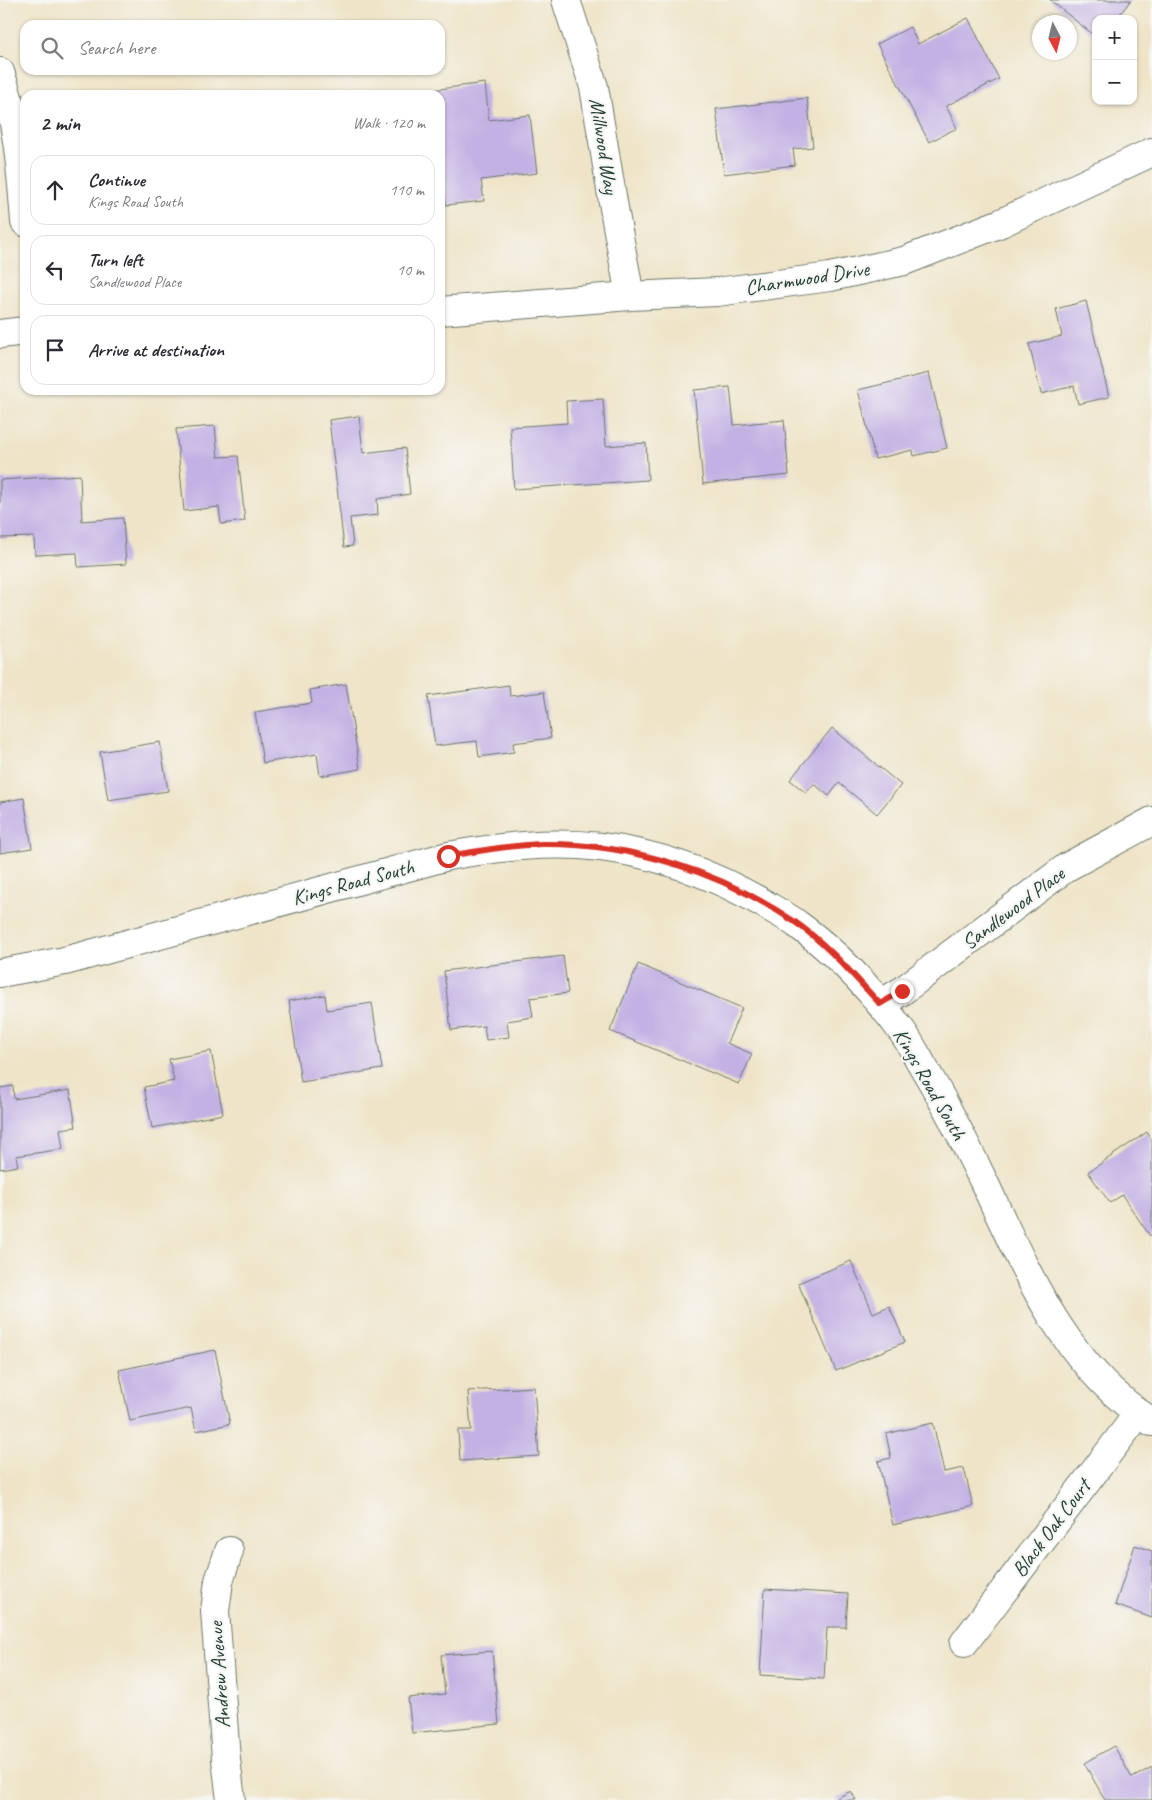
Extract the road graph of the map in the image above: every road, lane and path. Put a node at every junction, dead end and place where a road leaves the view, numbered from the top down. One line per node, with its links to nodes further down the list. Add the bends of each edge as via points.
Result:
1 (566, 0): 5 (street, Millwood Way, via 594,87)
2 (0, 72): 4 (street, via 18,141)
3 (1152, 152): 5 (street, Charmwood Drive, via 1001,223 904,261 830,277 717,292)
4 (20, 164)
5 (630, 296): 6 (street, Charmwood Drive)
6 (445, 312)
7 (20, 332): 8 (street)
8 (0, 334)
9 (1152, 822): 11 (street, Sandlewood Place, via 1067,867 902,991)
10 (0, 973): 11 (street, Kings Road South, via 65,961 448,856 542,844 600,847 640,854 701,872 740,890 803,929 833,954)
11 (880, 1004): 12 (street, Kings Road South, via 905,1035 954,1119 1031,1280 1057,1326 1118,1399)
12 (1145, 1418): 14 (street, Black Oak Court)
13 (229, 1551): 15 (street, Andrew Avenue, via 219,1581 215,1612)
14 (964, 1643)
15 (230, 1800)

